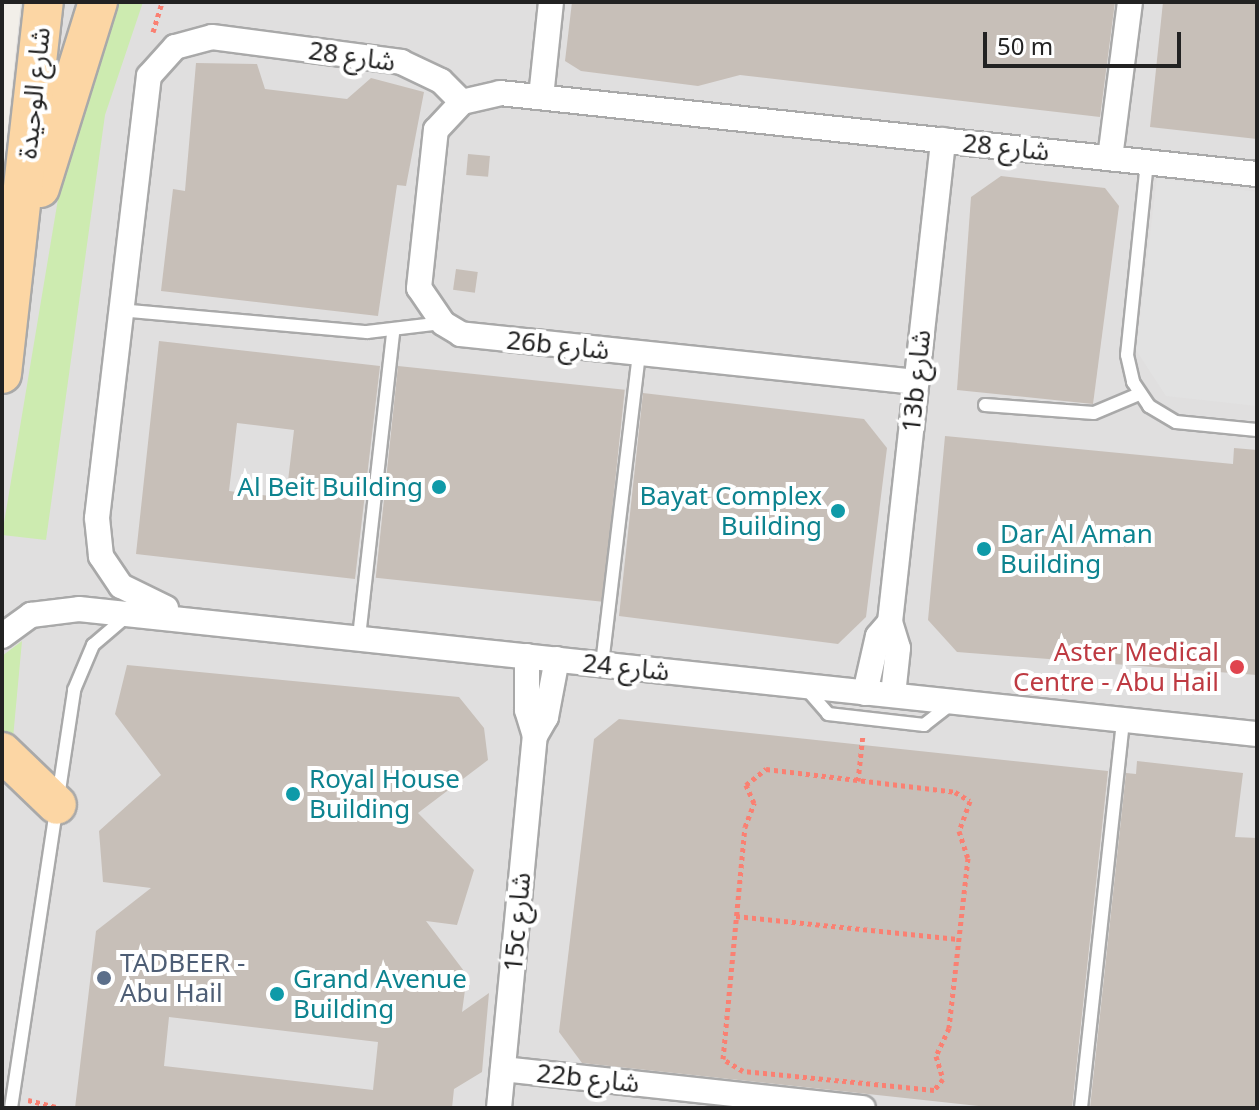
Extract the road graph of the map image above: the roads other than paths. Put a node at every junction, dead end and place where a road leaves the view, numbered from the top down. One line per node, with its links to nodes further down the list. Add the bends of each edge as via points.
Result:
1 (44, 2): 11 (main road, شارع الوحيدة)
2 (98, 2): 11 (main road)
3 (551, 2): 5 (street)
4 (1130, 2): 8 (street)
5 (541, 97): 6 (street, شارع 28, via 500,93); 7 (street, شارع 28)
6 (462, 102): 12 (street, شارع 28, via 441,81 401,62 212,37 175,47 160,60 143,95); 13 (street, via 442,122 431,149 417,266 419,288)
7 (943, 140): 8 (street, شارع 28); 17 (street, 13b شارع)
8 (1110, 158): 9 (street, شارع 28)
9 (1147, 162): 10 (street, شارع 28); 18 (lane, via 1127,355)
10 (1257, 174)
11 (16, 258): 16 (main road, شارع الوحيدة)
12 (119, 310): 14 (lane); 22 (street, شارع 28, via 97,518 101,556 121,586 141,600)
13 (443, 323): 14 (lane); 15 (street, 26b شارع, via 482,337)
14 (393, 332): 25 (lane)
15 (639, 353): 17 (street, 26b شارع); 28 (lane)
16 (2, 374)
17 (916, 382): 23 (street, 13b شارع)
18 (1139, 394): 19 (lane, via 1094,413); 20 (lane, via 1176,422)
19 (985, 405)
20 (1257, 430)
21 (131, 614): 22 (street, شارع 24); 24 (street, شارع 24, via 54,609 31,615); 37 (lane, via 93,645 81,666)
22 (202, 620): 25 (street, شارع 24)
23 (890, 622): 30 (street, 13b شارع, via 878,636); 31 (street, 13b شارع, via 898,648)
24 (2, 636)
25 (359, 637): 26 (street, شارع 24)
26 (527, 656): 27 (street, شارع 24); 35 (street, 15c شارع, via 527,710)
27 (557, 659): 28 (street, شارع 24); 35 (street, 15c شارع, via 546,717)
28 (602, 664): 29 (street, شارع 24)
29 (804, 686): 30 (street, شارع 24); 32 (lane, via 828,714 924,725)
30 (865, 693): 31 (street, شارع 24)
31 (893, 695): 32 (street, شارع 24)
32 (953, 702): 33 (street, شارع 24)
33 (1123, 720): 34 (street, شارع 24); 43 (lane)
34 (1257, 734)
35 (535, 736): 38 (street, 15c شارع)
36 (2, 752): 37 (main road)
37 (57, 805): 39 (lane)
38 (503, 1069): 40 (street, 15c شارع); 41 (street, 22b شارع)
39 (11, 1108)
40 (499, 1108)
41 (854, 1108): 42 (street, 22b شارع)
42 (863, 1108)
43 (1081, 1108)

